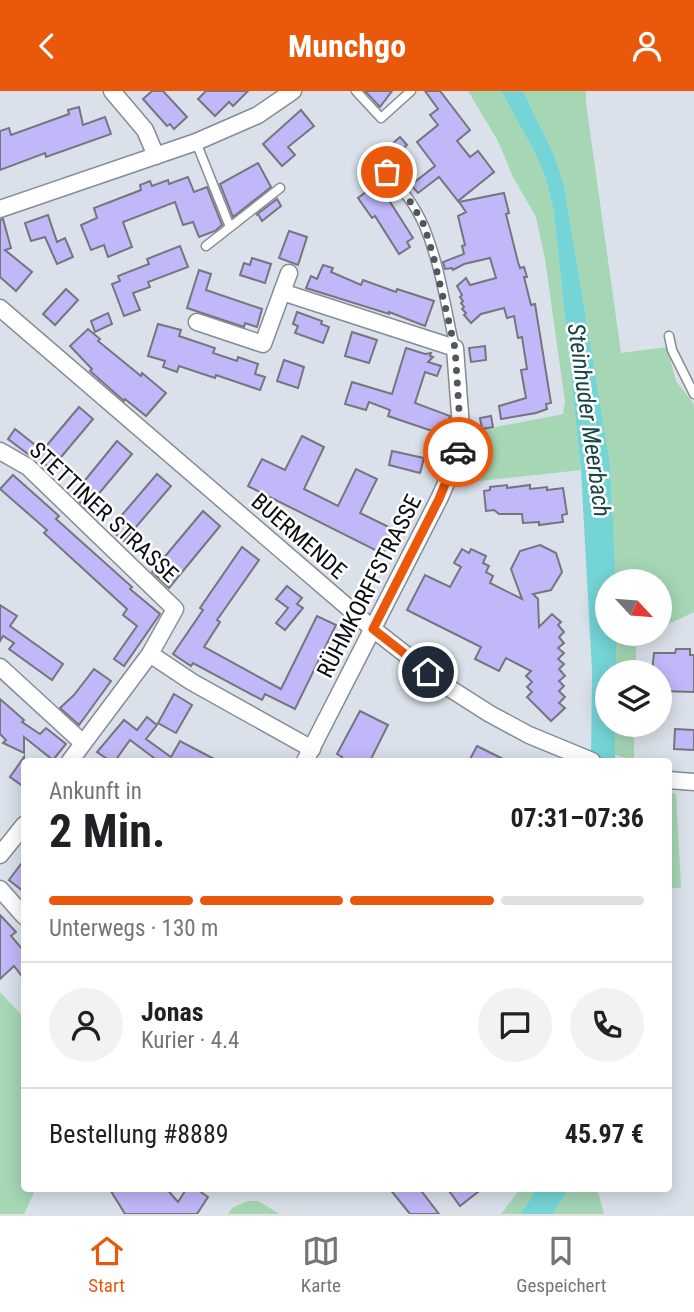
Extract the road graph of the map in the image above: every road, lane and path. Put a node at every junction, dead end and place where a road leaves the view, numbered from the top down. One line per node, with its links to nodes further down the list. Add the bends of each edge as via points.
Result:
1 (112, 91): 7 (street, via 145,130)
2 (293, 91): 5 (street, via 258,115)
3 (356, 91): 4 (lane, via 381,118)
4 (411, 91)
5 (197, 142): 7 (street); 10 (lane)
6 (373, 155): 17 (lane, RÜHMKORFFSTRASSE, via 424,225)
7 (156, 156): 9 (street)
8 (280, 188): 10 (lane)
9 (0, 209)
10 (230, 227): 11 (lane)
11 (206, 246)
12 (289, 273): 13 (street)
13 (282, 292): 15 (street, via 264,344); 17 (street)
14 (0, 308): 20 (street, BUERMENDE)
15 (197, 322)
16 (670, 336): 18 (lane, via 672,350)
17 (455, 348): 20 (street, RÜHMKORFFSTRASSE, via 461,440 456,461)
18 (694, 394)
19 (0, 451): 21 (street, STETTINER STRASSE, via 28,467 176,609)
20 (373, 629): 24 (street, RÜHMKORFFSTRASSE); 26 (street, BUERMENDE, via 490,714)
21 (150, 654): 23 (street); 24 (street)
22 (0, 667): 23 (street)
23 (83, 743): 25 (street)
24 (308, 755)
25 (72, 758)
26 (584, 758)
27 (672, 780): 28 (street)
28 (694, 782)
29 (21, 829): 30 (street)
30 (0, 855)
31 (0, 889): 32 (street)
32 (21, 913)

